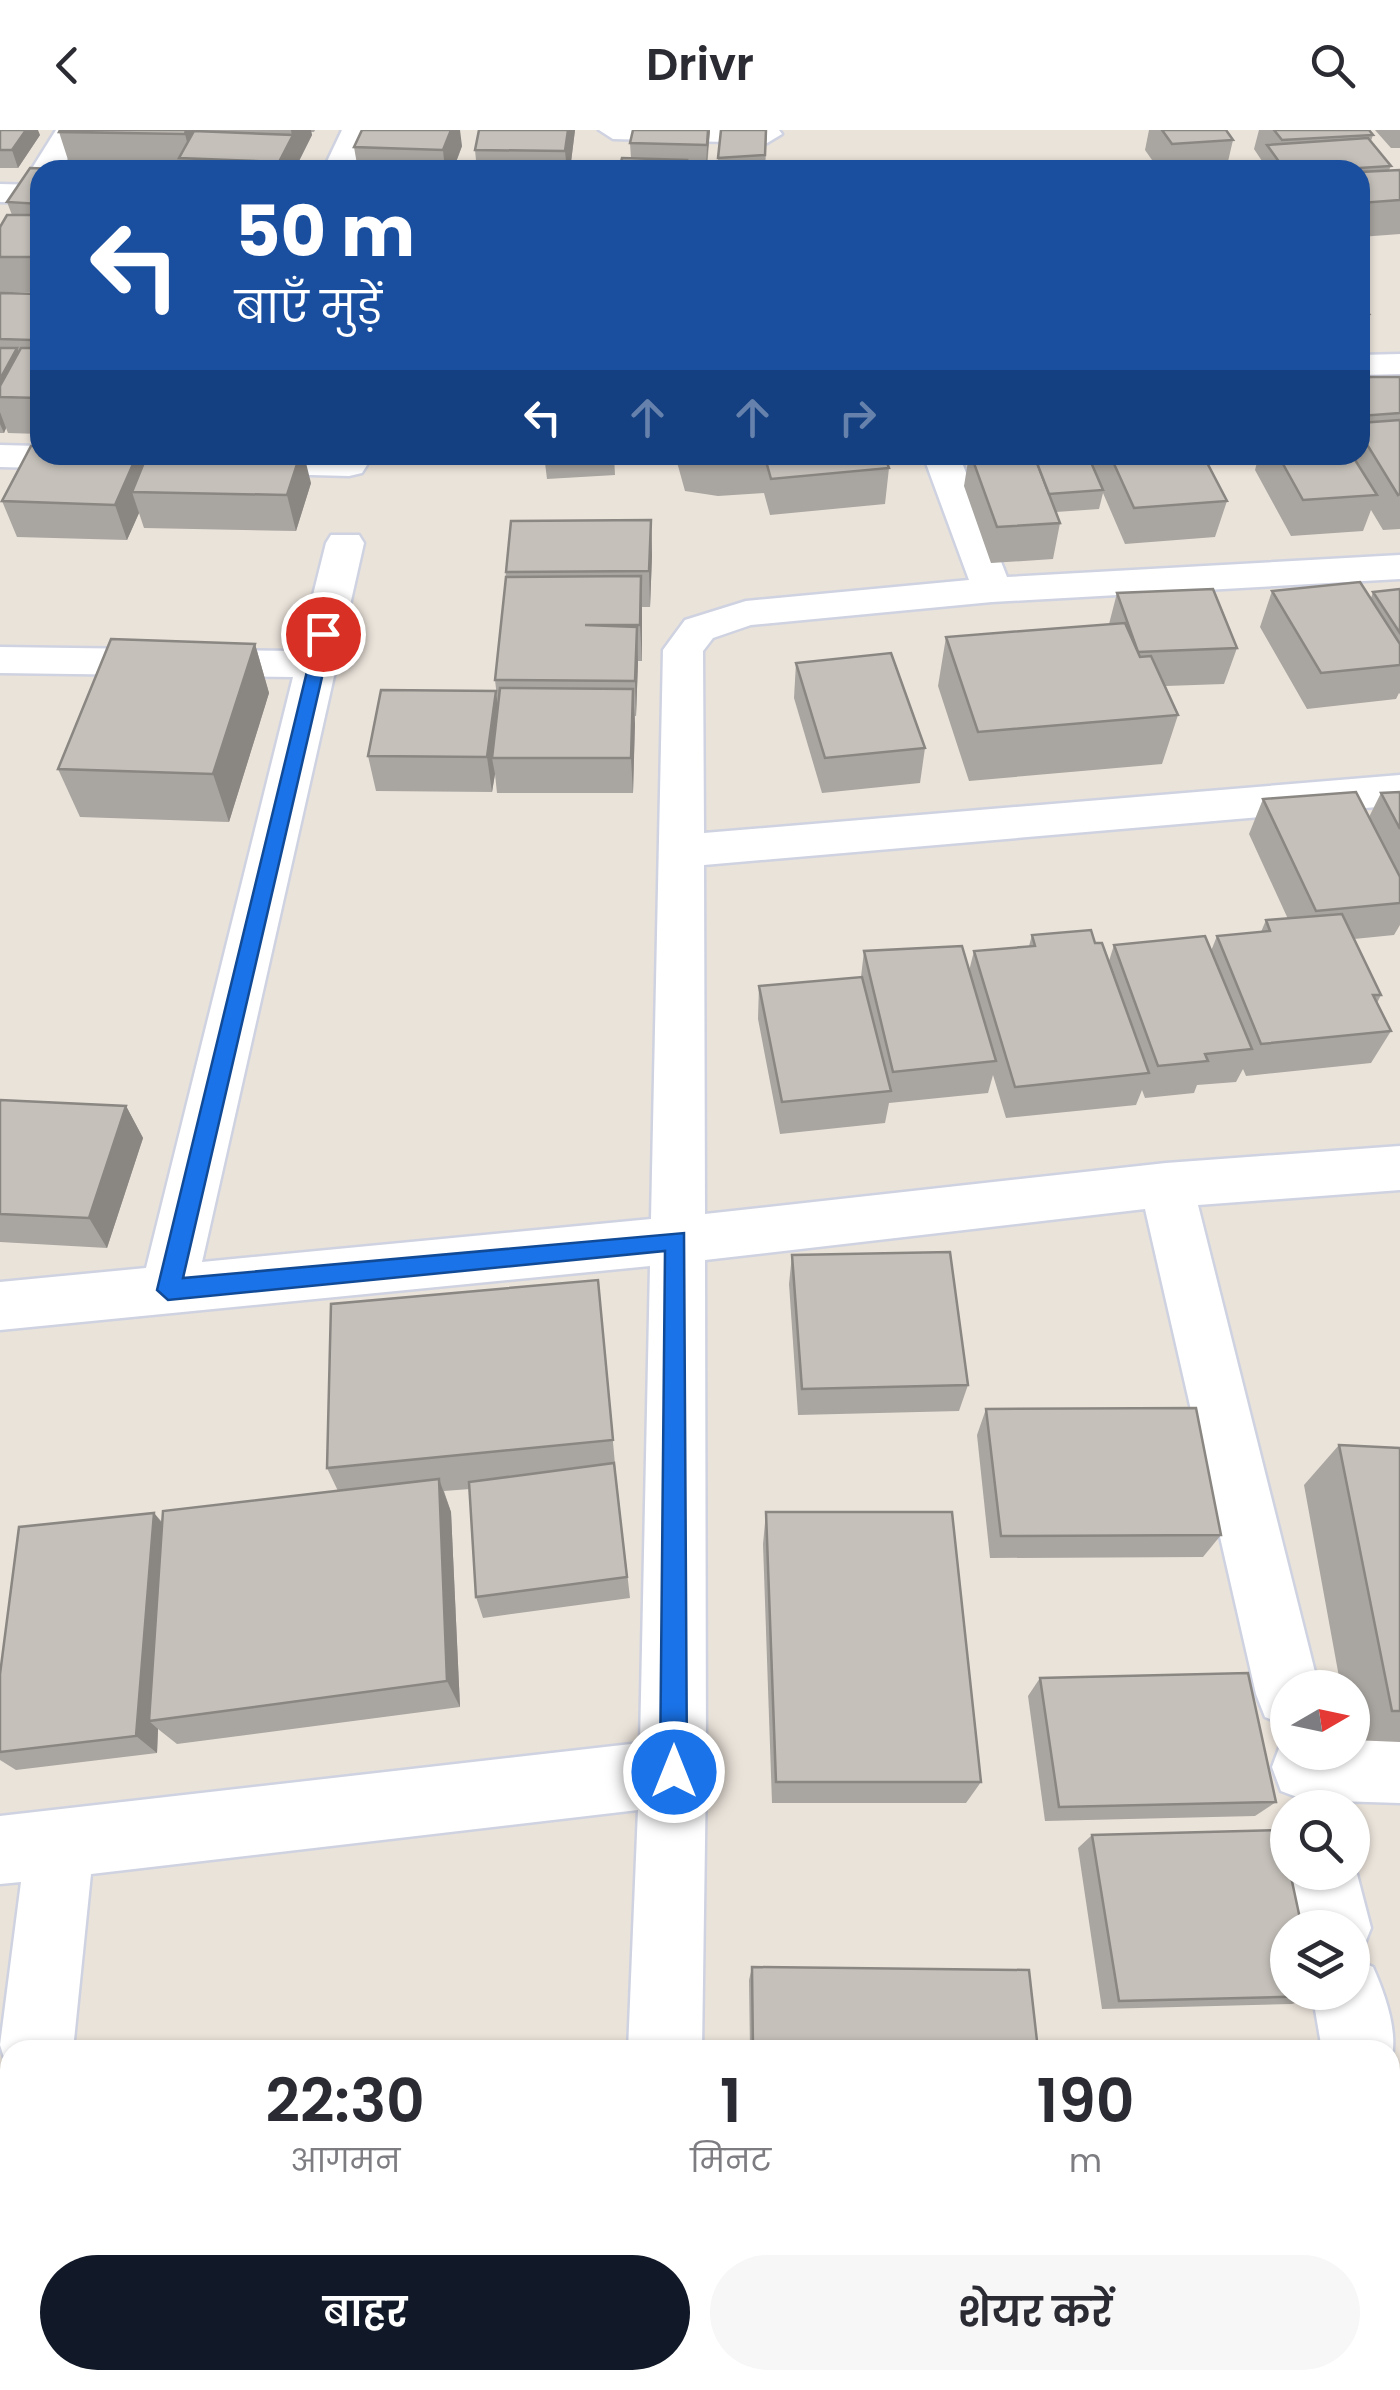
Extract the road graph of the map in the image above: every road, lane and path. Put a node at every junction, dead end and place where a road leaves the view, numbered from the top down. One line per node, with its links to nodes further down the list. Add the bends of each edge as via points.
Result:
1 (70, 130): 5 (street)
2 (356, 130): 6 (street)
3 (767, 134): 4 (street)
4 (607, 139)
5 (53, 160)
6 (342, 160)
7 (30, 186): 8 (street)
8 (0, 193)
9 (30, 197): 10 (street)
10 (10, 226)
11 (1400, 364): 12 (street)
12 (1370, 365)
13 (0, 456): 14 (street)
14 (30, 457)
15 (945, 465): 18 (street)
16 (345, 542): 20 (street)
17 (1400, 567): 18 (street)
18 (992, 590): 22 (street, via 746,613 699,630 684,650)
19 (0, 660): 20 (street)
20 (316, 664): 26 (street)
21 (1400, 790): 22 (street)
22 (681, 851): 25 (street)
23 (1400, 1168): 24 (street)
24 (1166, 1185): 25 (street); 28 (street)
25 (676, 1240): 26 (street); 30 (street)
26 (168, 1290): 27 (street)
27 (0, 1306)
28 (1282, 1670)
29 (1400, 1770): 31 (street)
30 (674, 1772): 32 (street); 35 (street)
31 (1306, 1776)
32 (30, 1846): 34 (street)
33 (1351, 2010): 36 (street)
34 (36, 2040)
35 (666, 2040)
36 (1357, 2040)

